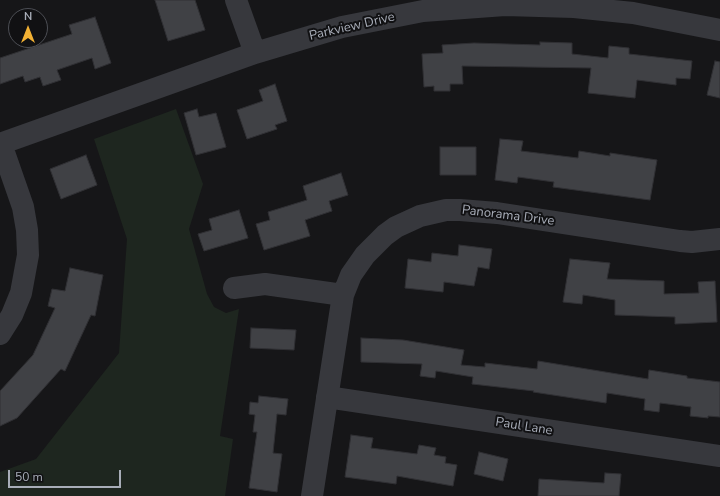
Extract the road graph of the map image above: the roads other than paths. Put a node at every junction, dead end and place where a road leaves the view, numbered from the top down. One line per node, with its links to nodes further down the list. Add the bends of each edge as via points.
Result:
1 (236, 0): 3 (street)
2 (720, 30): 3 (street, Parkview Drive, via 633,13 574,7 546,5 460,8 423,11 342,27)
3 (255, 53): 4 (street, Parkview Drive)
4 (0, 144): 8 (street, via 22,207 27,230 28,255 20,293 12,315)
5 (720, 239): 7 (street, Panorama Drive, via 680,241 497,213 446,210 420,216 385,235 351,275)
6 (234, 288): 7 (street, via 265,284)
7 (343, 295): 9 (street, Panorama Drive)
8 (0, 334)
9 (327, 397): 10 (street, Paul Lane); 11 (street, Panorama Drive)
10 (720, 456)
11 (312, 496)

